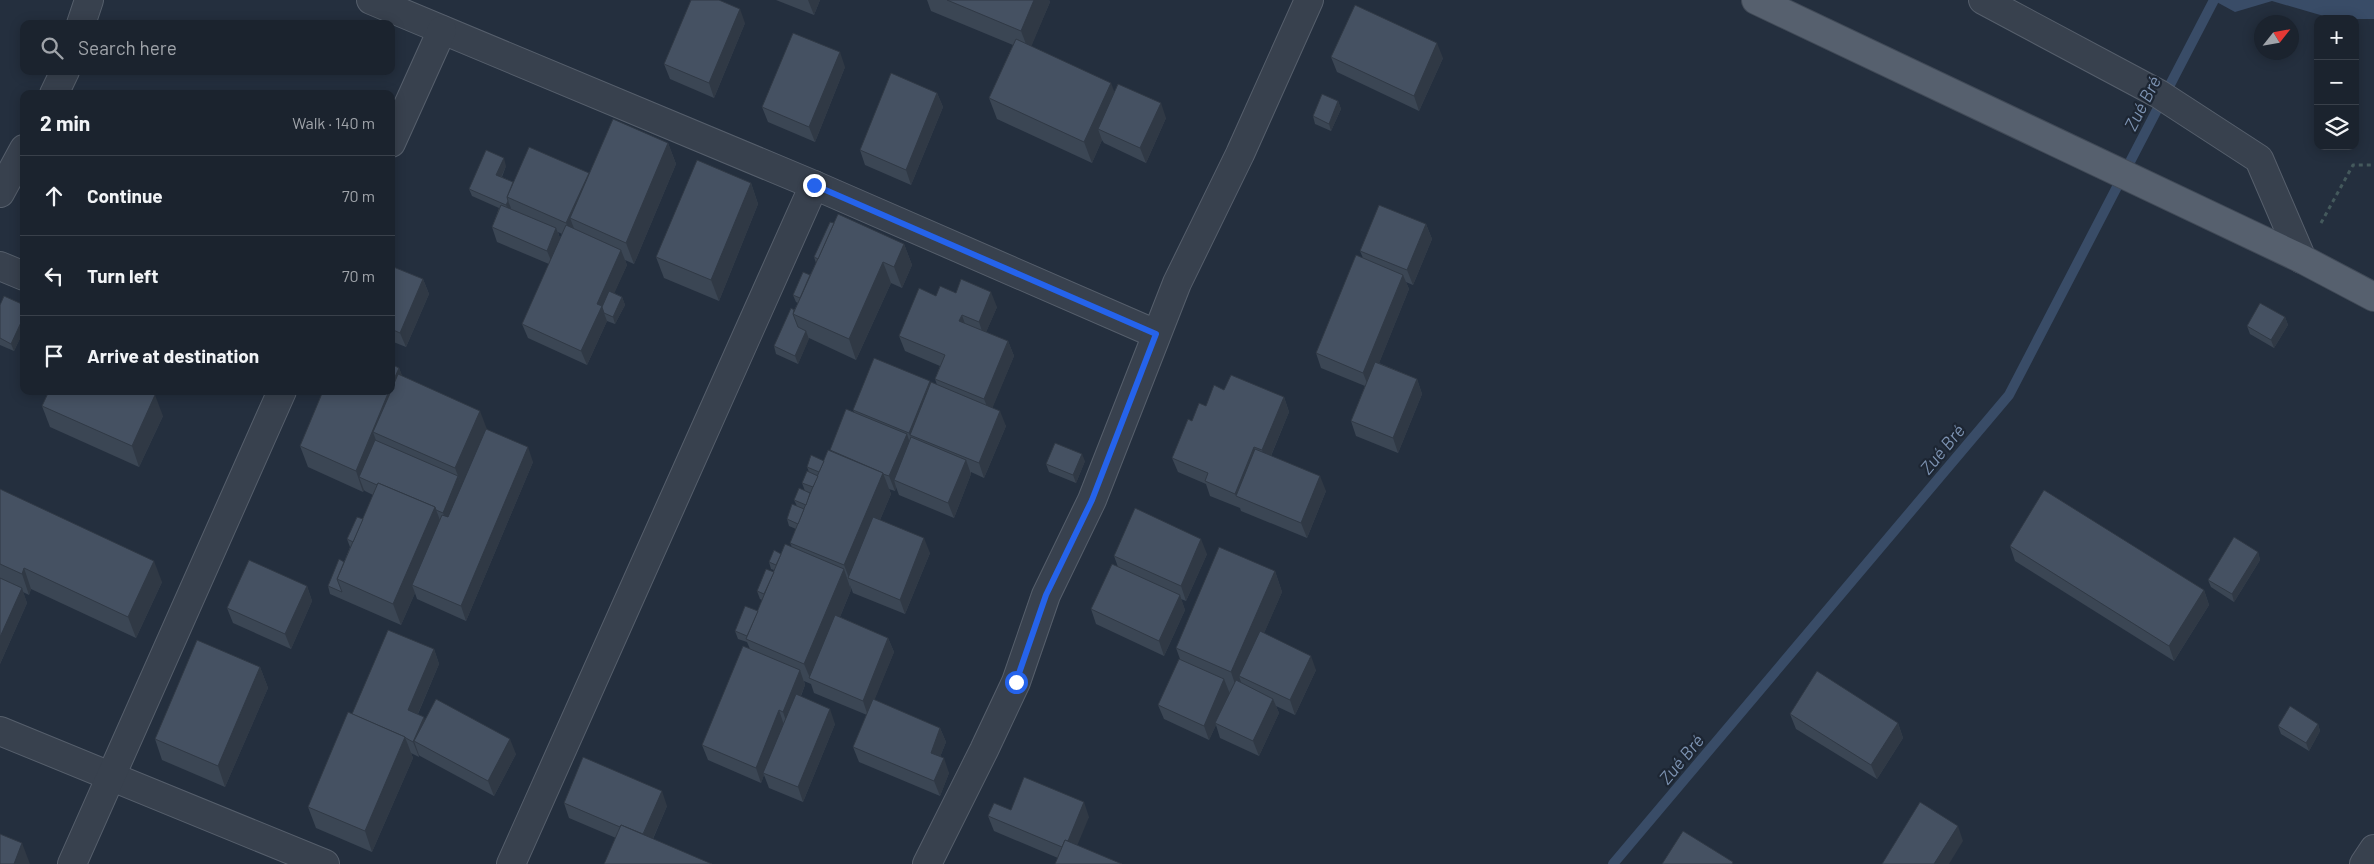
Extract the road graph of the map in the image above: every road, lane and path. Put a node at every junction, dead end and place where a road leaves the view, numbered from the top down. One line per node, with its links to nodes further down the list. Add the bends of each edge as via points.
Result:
1 (88, 0): 6 (street)
2 (371, 0): 7 (street)
3 (1309, 0): 19 (street)
4 (1756, 0): 15 (main road)
5 (1983, 0): 15 (street, via 2159,94 2259,159)
6 (81, 20)
7 (442, 30): 10 (street); 13 (street)
8 (63, 75): 9 (street)
9 (56, 90)
10 (395, 135)
11 (20, 156): 14 (street)
12 (2374, 165): 15 (path, via 2353,165)
13 (814, 185): 19 (street); 26 (street)
14 (0, 192)
15 (2302, 259): 18 (main road)
16 (0, 266): 17 (street)
17 (20, 274)
18 (2374, 298)
19 (1156, 334): 27 (street, via 1092,500 1046,595 1016,682)
20 (280, 395): 22 (street)
21 (0, 731): 22 (street)
22 (111, 776): 24 (street); 25 (street)
23 (2374, 849): 28 (street)
24 (72, 864)
25 (325, 864)
26 (511, 864)
27 (926, 864)
28 (2364, 864)

